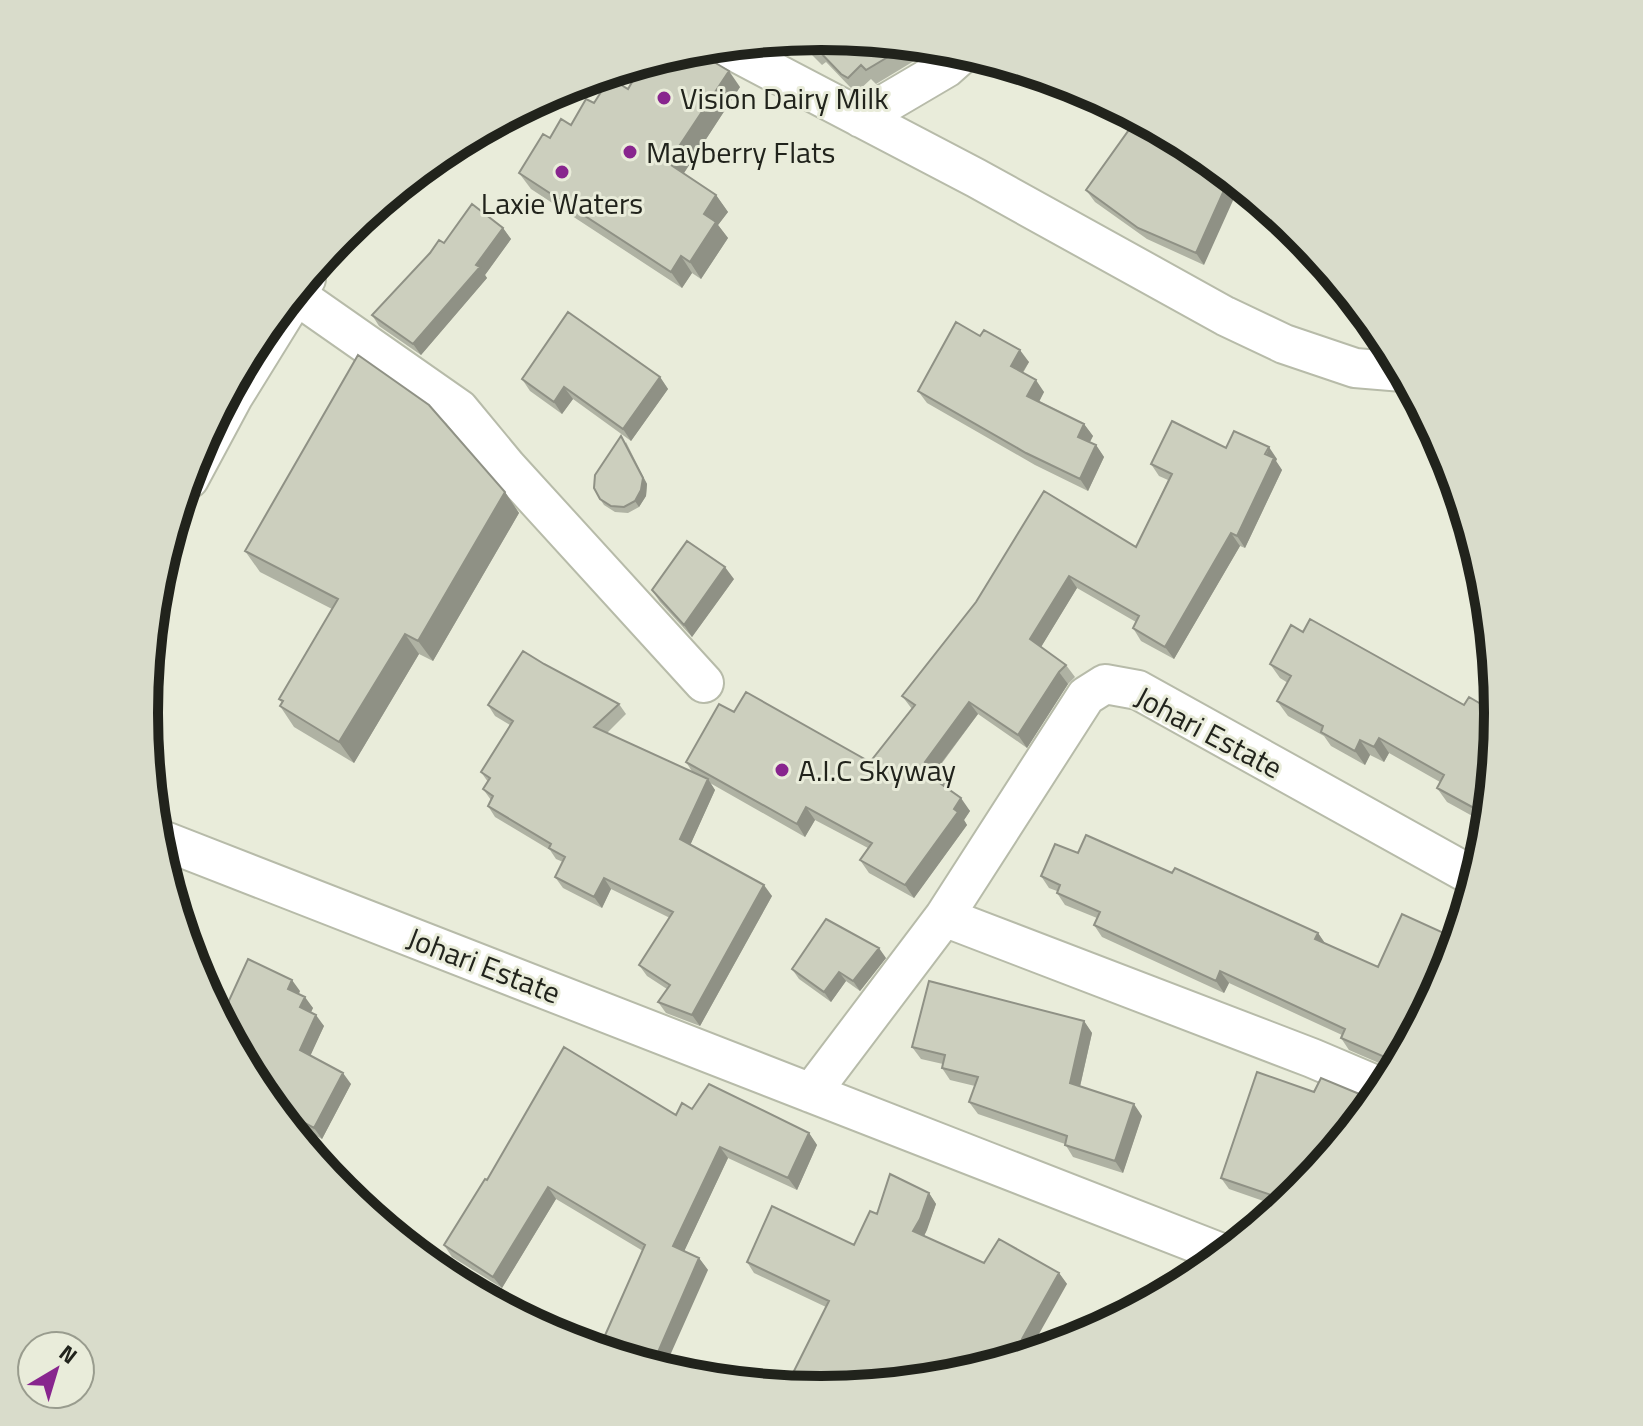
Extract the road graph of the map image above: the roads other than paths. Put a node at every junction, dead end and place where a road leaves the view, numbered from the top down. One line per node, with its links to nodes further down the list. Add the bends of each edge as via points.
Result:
1 (742, 55): 3 (street)
2 (951, 63): 3 (street)
3 (861, 118): 5 (street, via 1225,316 1284,344 1355,368)
4 (309, 293): 6 (street, via 459,409)
5 (1389, 371)
6 (704, 683)
7 (171, 844): 11 (street, Johari Estate)
8 (1465, 872): 9 (street, Johari Estate, via 1138,690 1105,684 1086,696)
9 (944, 917): 10 (street); 11 (street, Johari Estate)
10 (1371, 1083)
11 (811, 1093): 12 (street, Johari Estate)
12 (1211, 1249)

